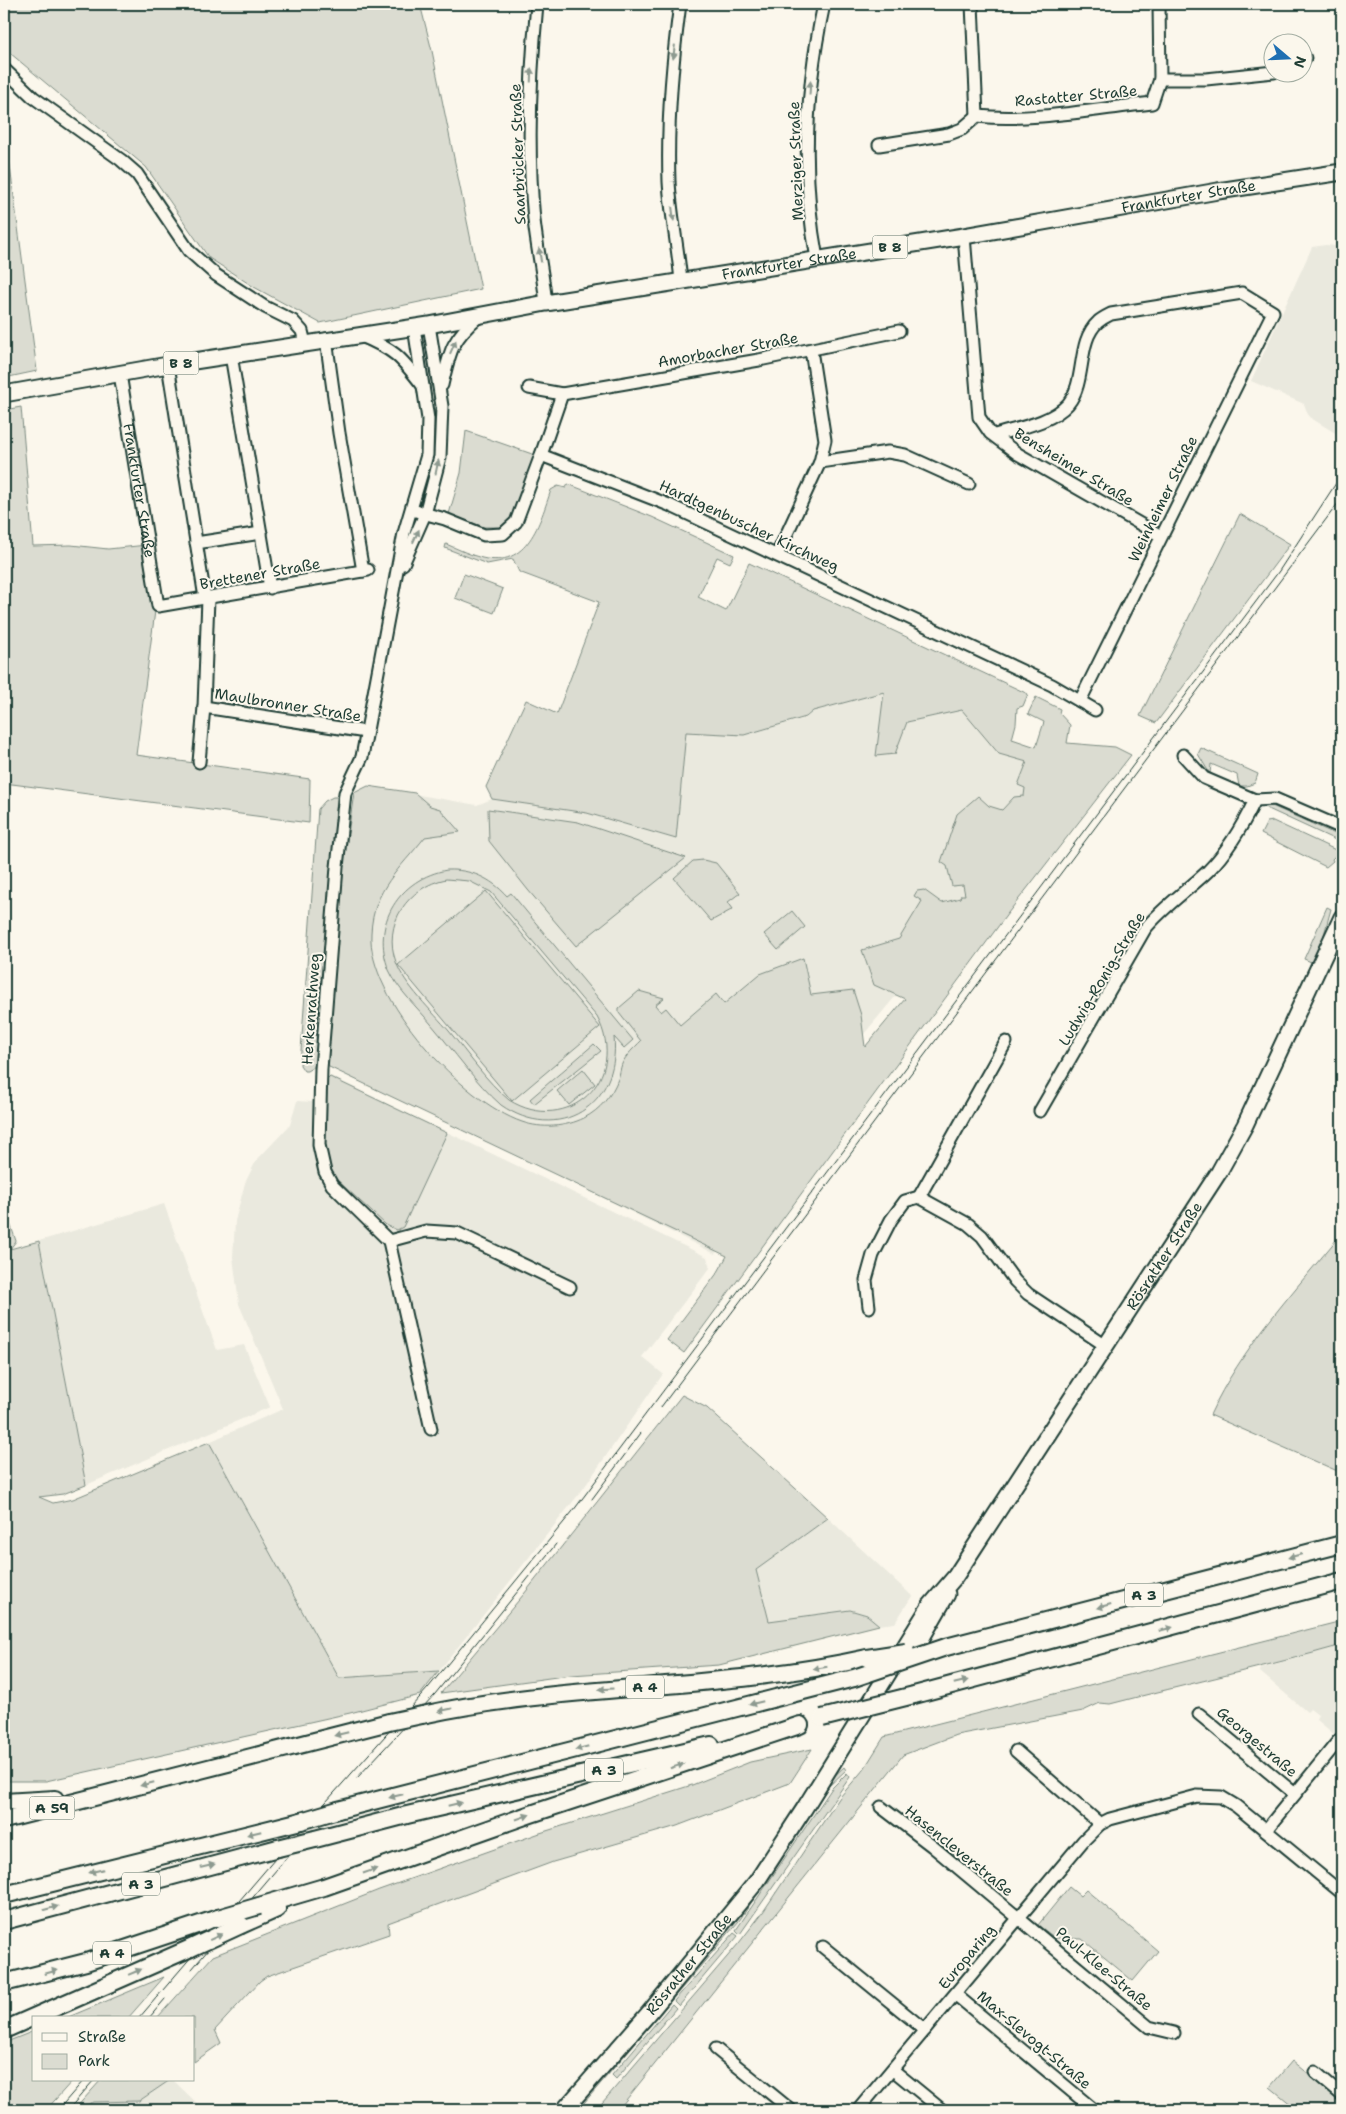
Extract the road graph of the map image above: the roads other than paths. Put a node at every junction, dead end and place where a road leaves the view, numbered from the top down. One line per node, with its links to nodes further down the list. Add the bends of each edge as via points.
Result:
1 (537, 4): 15 (street, Saarbrücker Straße, one-way to 1, via 534,220 529,129)
2 (680, 4): 14 (street, one-way to 14, via 668,120 669,184)
3 (824, 4): 13 (street, Merziger Straße, one-way to 3, via 809,191 807,120 811,72)
4 (972, 4): 9 (street)
5 (1159, 4): 8 (street, Rastatter Straße)
6 (4, 69): 22 (street, via 33,97 136,174 189,251 216,275 293,321 302,331)
7 (1264, 73): 8 (street, via 1206,79)
8 (1160, 79): 9 (street, Rastatter Straße, via 1152,103 1032,116)
9 (977, 116): 10 (street, via 962,129 948,134)
10 (879, 145)
11 (1342, 172): 12 (main road, Frankfurter Straße / B 8)
12 (964, 236): 13 (main road, Frankfurter Straße / B 8); 32 (street, Bensheimer Straße, via 979,417)
13 (818, 258): 14 (main road, Frankfurter Straße / B 8)
14 (681, 280): 15 (main road, Frankfurter Straße / B 8)
15 (546, 303): 16 (main road, Frankfurter Straße / B 8)
16 (480, 315): 17 (main road, Frankfurter Straße / B 8); 29 (street, one-way to 16, via 451,348 462,331)
17 (430, 325): 18 (main road, Frankfurter Straße / B 8); 29 (street)
18 (414, 327): 20 (main road, Frankfurter Straße / B 8); 27 (street)
19 (899, 331): 23 (street, Amorbacher Straße)
20 (360, 335): 21 (main road, Frankfurter Straße / B 8); 27 (street, via 402,358)
21 (326, 339): 22 (main road, Frankfurter Straße / B 8); 42 (street, Brettener Straße, via 339,433 365,570)
22 (304, 343): 24 (main road, Frankfurter Straße / B 8)
23 (811, 350): 31 (street, Amorbacher Straße); 34 (street, via 825,440)
24 (231, 355): 25 (main road, Frankfurter Straße / B 8); 38 (street)
25 (168, 365): 26 (main road, Frankfurter Straße / B 8); 40 (street)
26 (120, 374): 30 (main road, Frankfurter Straße / B 8); 45 (street, Frankfurter Straße)
27 (423, 386): 36 (street, via 428,419 427,455)
28 (529, 388): 31 (street, Amorbacher Straße)
29 (441, 389): 37 (street, one-way to 29, via 440,457)
30 (4, 394)
31 (562, 394): 33 (street)
32 (994, 435): 39 (street, Bensheimer Straße, via 1018,454); 39 (street, Weinheimer Straße, via 1041,421 1068,404 1078,386 1087,339 1097,322 1111,314 1242,293 1274,312)
33 (541, 455): 37 (street, via 516,522 503,534 484,535); 41 (street, Hardtgenbuscher Kirchweg, via 661,501)
34 (820, 462): 35 (street, via 888,452 905,455); 41 (street)
35 (969, 484)
36 (412, 510): 37 (street); 43 (street)
37 (425, 514): 43 (street, one-way to 37)
38 (261, 534): 40 (street); 42 (street)
39 (1161, 536): 46 (street, Weinheimer Straße)
40 (196, 543): 44 (street)
41 (777, 555): 46 (street, Hardtgenbuscher Kirchweg)
42 (270, 588): 44 (street, Brettener Straße)
43 (393, 589): 49 (street)
44 (206, 598): 45 (street, Brettener Straße); 47 (street, Maulbronner Straße)
45 (158, 606)
46 (1080, 701): 48 (street, Hardtgenbuscher Kirchweg)
47 (204, 707): 49 (street, Maulbronner Straße); 51 (street, Maulbronner Straße)
48 (1095, 710)
49 (366, 732): 58 (street, Herkenrathweg, via 362,758 345,794 336,867 321,1069 320,1145 325,1172 332,1185)
50 (1183, 755): 52 (street, via 1204,778)
51 (199, 762)
52 (1255, 800): 53 (street, via 1275,799); 56 (street, Ludwig-Ronig-Straße, via 1228,847 1145,929)
53 (1342, 828)
54 (1342, 917): 61 (main road, Rösrather Straße, via 1245,1125)
55 (1006, 1042): 57 (street)
56 (1040, 1112)
57 (919, 1197): 60 (street, via 905,1201 873,1255 866,1280); 61 (street, via 968,1224 982,1236 1028,1294)
58 (389, 1240): 59 (street, via 426,1231 457,1233); 62 (street)
59 (570, 1288)
60 (869, 1307)
61 (1106, 1346): 95 (main road, Rösrather Straße, via 955,1577 930,1606 756,1881 706,1945)
62 (431, 1429)
63 (1342, 1544): 65 (highway, A 3, one-way to 65)
64 (1342, 1582): 67 (highway, A 3, one-way to 64, bridge)
65 (946, 1647): 71 (highway, A 4, one-way to 71, bridge, via 755,1678 525,1696 389,1722); 79 (highway, A 3, one-way to 79, bridge, via 854,1678)
66 (1199, 1714): 70 (street, Georgestraße)
67 (800, 1724): 77 (highway, A 4, one-way to 67); 81 (highway, A 3, one-way to 67, bridge, via 407,1815)
68 (1339, 1740): 70 (street, Georgestraße)
69 (1016, 1751): 75 (street)
70 (1295, 1794): 76 (street, Georgestraße)
71 (100, 1796): 72 (highway, A 4); 74 (highway, A 59)
72 (4, 1802)
73 (881, 1807): 80 (street, Hasencleverstraße)
74 (4, 1820)
75 (1100, 1824): 76 (street, Europaring, via 1206,1795 1221,1797); 80 (street, Europaring)
76 (1266, 1830): 78 (street, Europaring)
77 (324, 1887): 83 (highway, A 4, one-way to 77, bridge, via 86,1962); 85 (highway, one-way to 77, bridge)
78 (1342, 1894)
79 (4, 1895)
80 (1019, 1918): 84 (street, Europaring); 89 (street, Paul-Klee-Straße, via 1148,2027)
81 (4, 1921)
82 (823, 1947): 88 (street)
83 (4, 1983)
84 (956, 1995): 88 (street, Europaring); 94 (street, Max-Slevogt-Straße)
85 (36, 2016)
86 (32, 2018): 87 (highway, one-way to 86, bridge)
87 (4, 2030)
88 (925, 2030): 91 (street, Europaring)
89 (1174, 2033)
90 (716, 2050): 96 (street)
91 (893, 2070): 97 (street, Europaring); 98 (street)
92 (1315, 2072): 93 (street)
93 (1342, 2095)
94 (1093, 2109)
95 (564, 2110)
96 (791, 2110)
97 (858, 2110)
98 (942, 2110)

